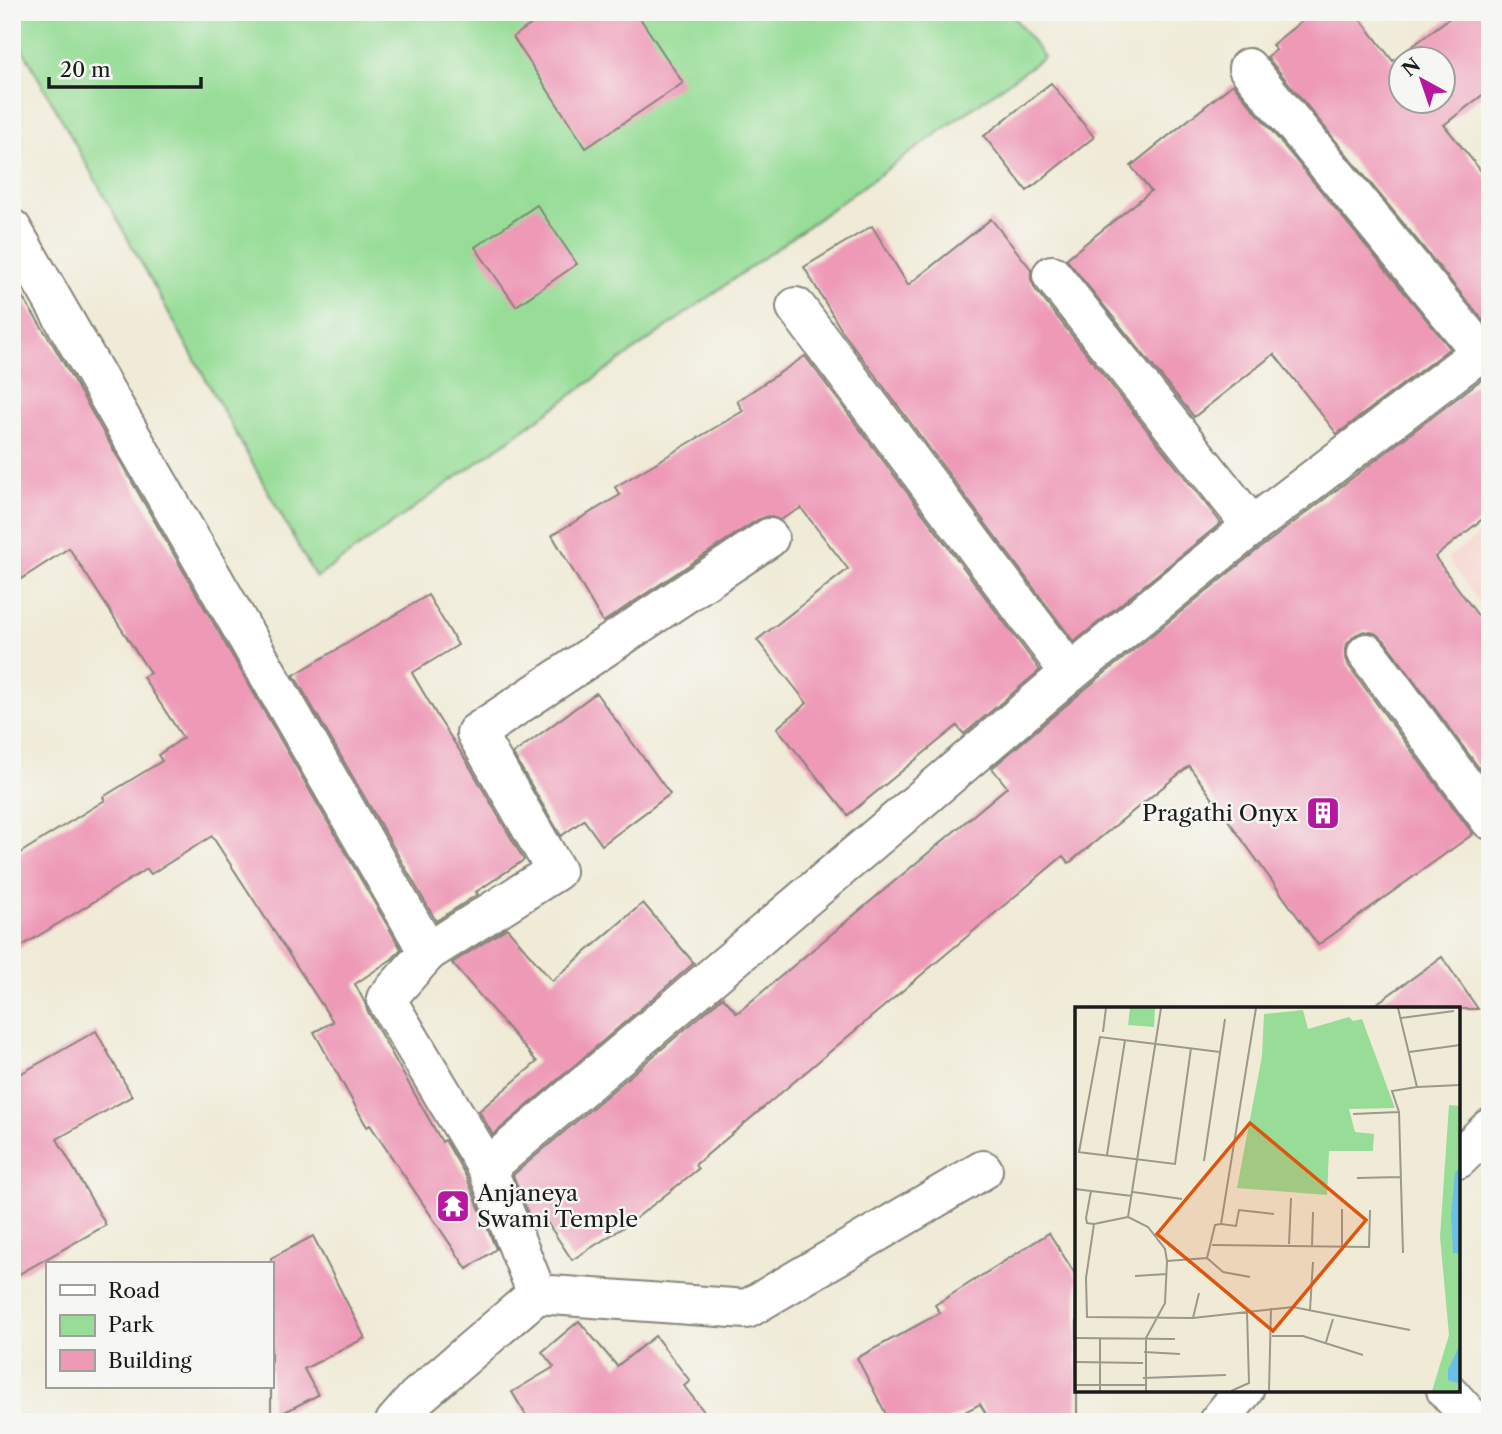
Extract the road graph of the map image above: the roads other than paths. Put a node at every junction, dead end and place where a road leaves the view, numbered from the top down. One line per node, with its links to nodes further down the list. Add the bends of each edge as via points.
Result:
1 (1248, 68): 5 (street)
2 (12, 229): 11 (street)
3 (1052, 275): 6 (street)
4 (796, 307): 9 (street)
5 (1485, 348): 6 (street)
6 (1252, 526): 9 (street)
7 (769, 538): 11 (street, via 476,733 556,871)
8 (1367, 653): 10 (street)
9 (1070, 673): 14 (street)
10 (1490, 820)
11 (428, 952): 14 (street, via 386,999)
12 (1490, 1128): 13 (street)
13 (1460, 1157)
14 (487, 1168): 16 (street)
15 (983, 1170): 16 (street, via 747,1309)
16 (537, 1294): 19 (street, via 416,1398)
17 (1242, 1392): 20 (street)
18 (1448, 1392): 21 (street)
19 (395, 1422)
20 (1218, 1422)
21 (1475, 1422)

